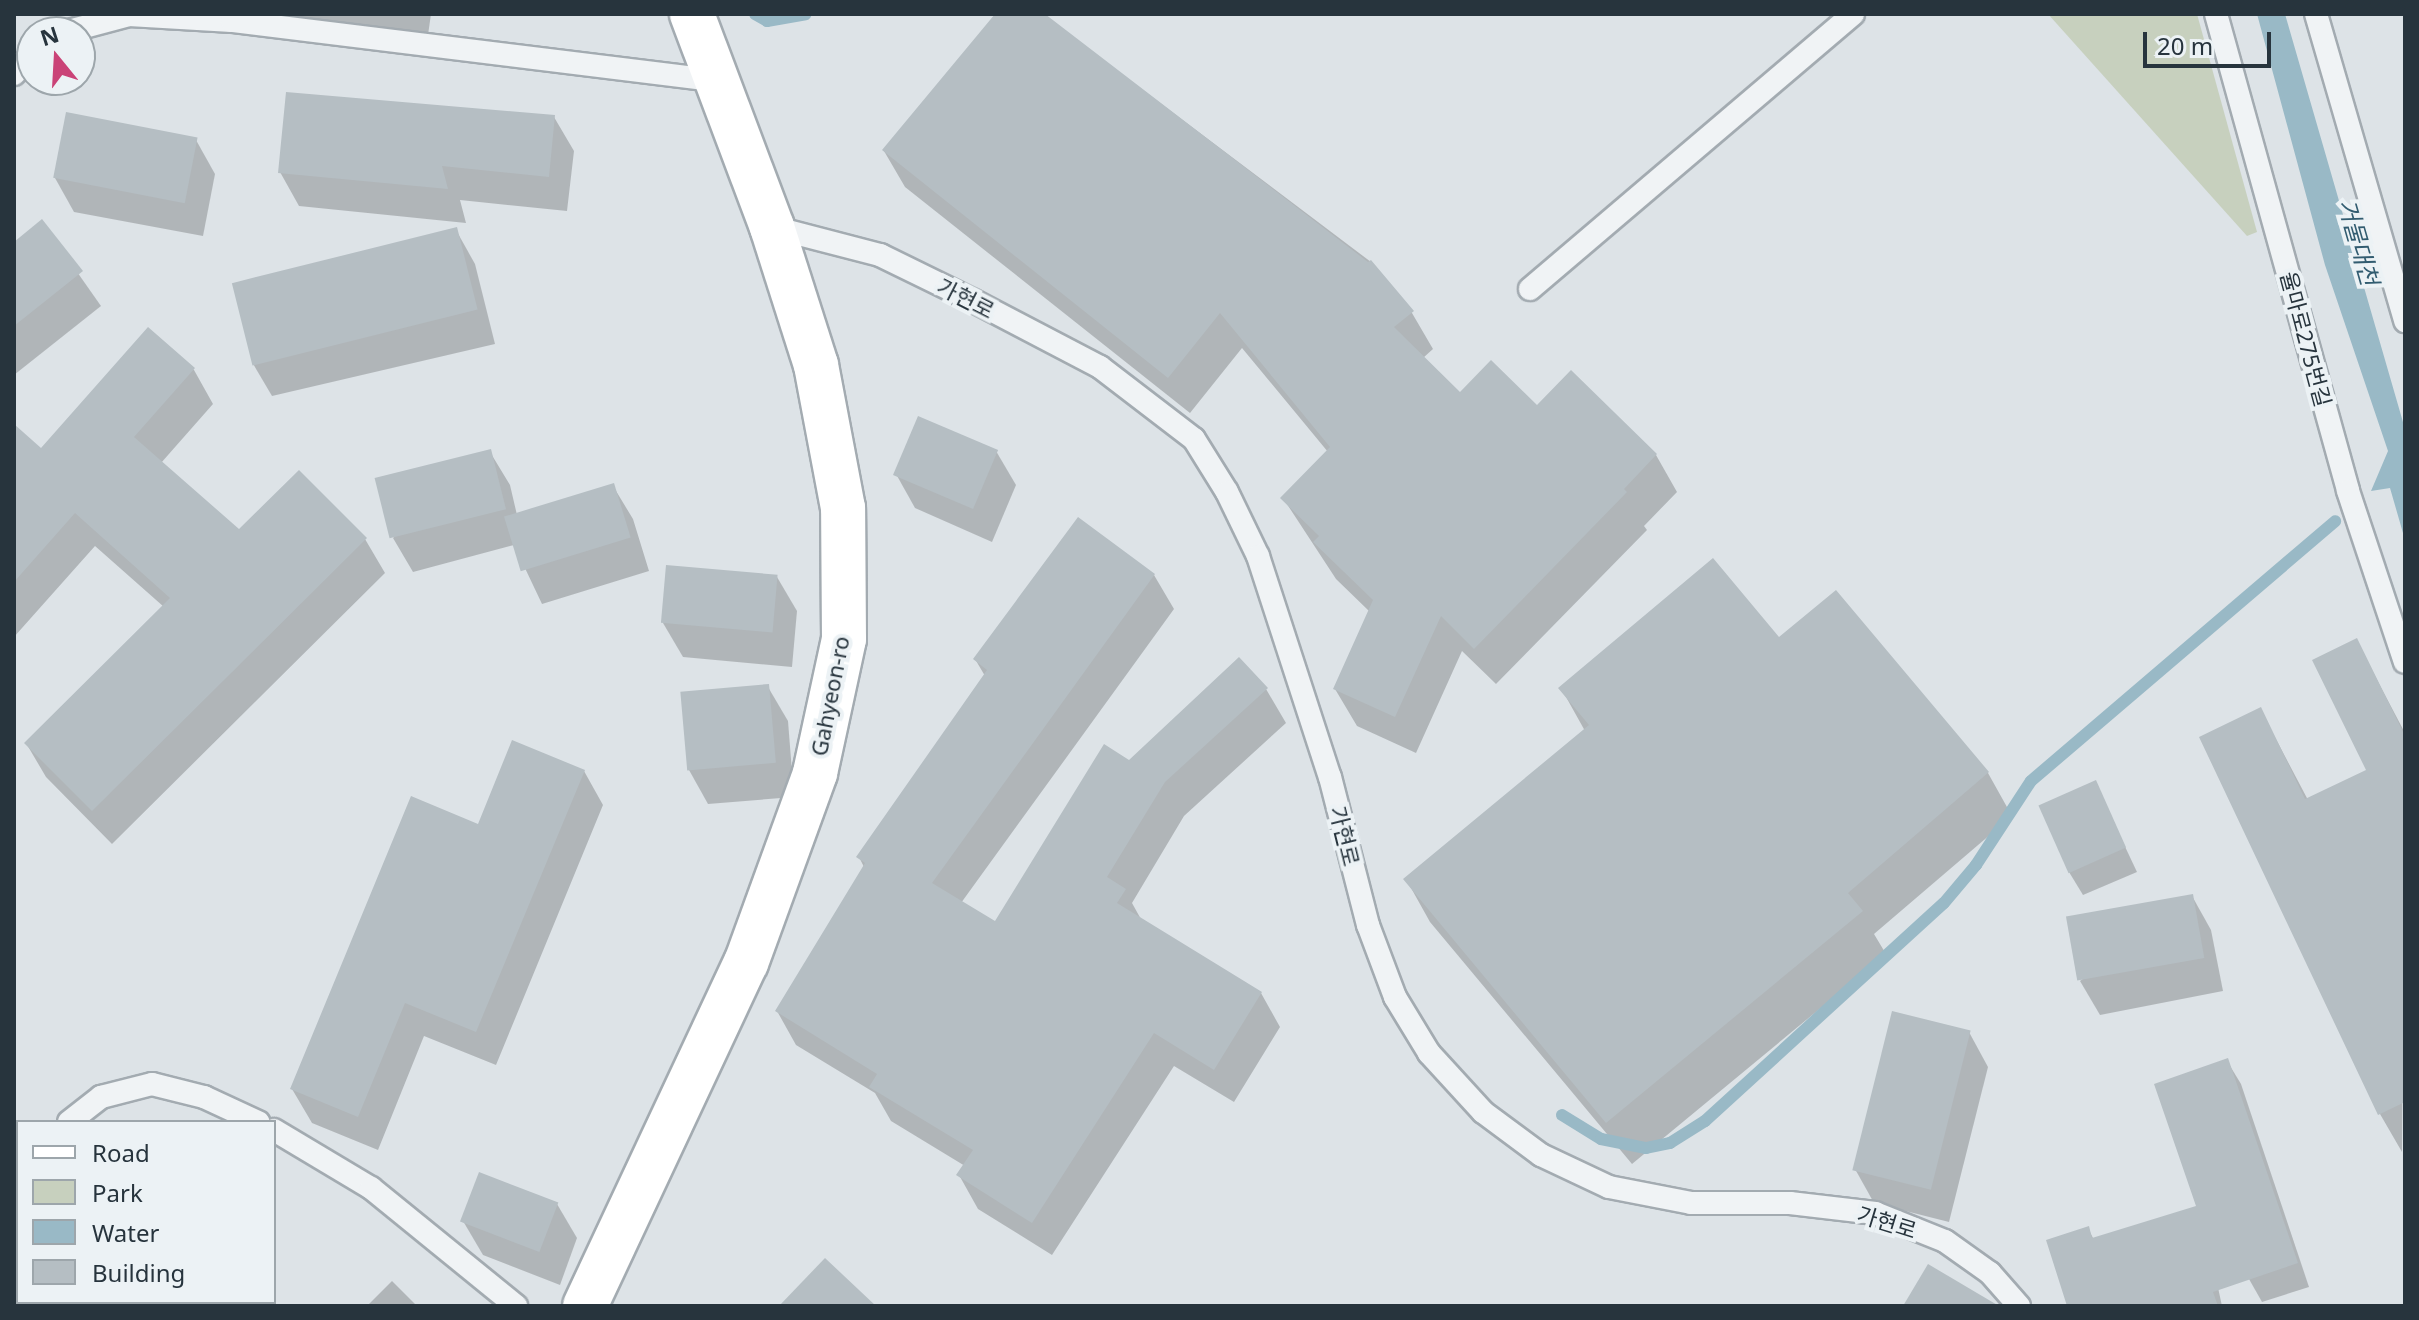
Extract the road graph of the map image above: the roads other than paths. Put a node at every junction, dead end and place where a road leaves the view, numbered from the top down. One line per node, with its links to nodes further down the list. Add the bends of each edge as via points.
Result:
1 (692, 14): 6 (street, Gahyeon-ro)
2 (1853, 14): 8 (lane)
3 (2216, 14): 10 (lane, 율마로275번길, via 2348,491)
4 (2316, 14): 9 (lane)
5 (96, 24): 6 (lane, via 129,15 232,21)
6 (718, 81): 7 (street, Gahyeon-ro)
7 (772, 227): 15 (street, Gahyeon-ro, via 816,365 843,508 844,639 815,773 746,963); 16 (lane, 가현로, via 880,255 974,301 1100,367 1194,439 1258,556 1330,777 1368,925 1395,997 1429,1053 1483,1112 1541,1155 1609,1187 1691,1203 1790,1203 1875,1213 1945,1241 1990,1273)
8 (1530, 289)
9 (2405, 321)
10 (2405, 662)
11 (72, 1120): 12 (lane, via 101,1097 152,1084 204,1097)
12 (254, 1120)
13 (276, 1131): 14 (lane, via 371,1188)
14 (516, 1306)
15 (585, 1306)
16 (2019, 1306)

